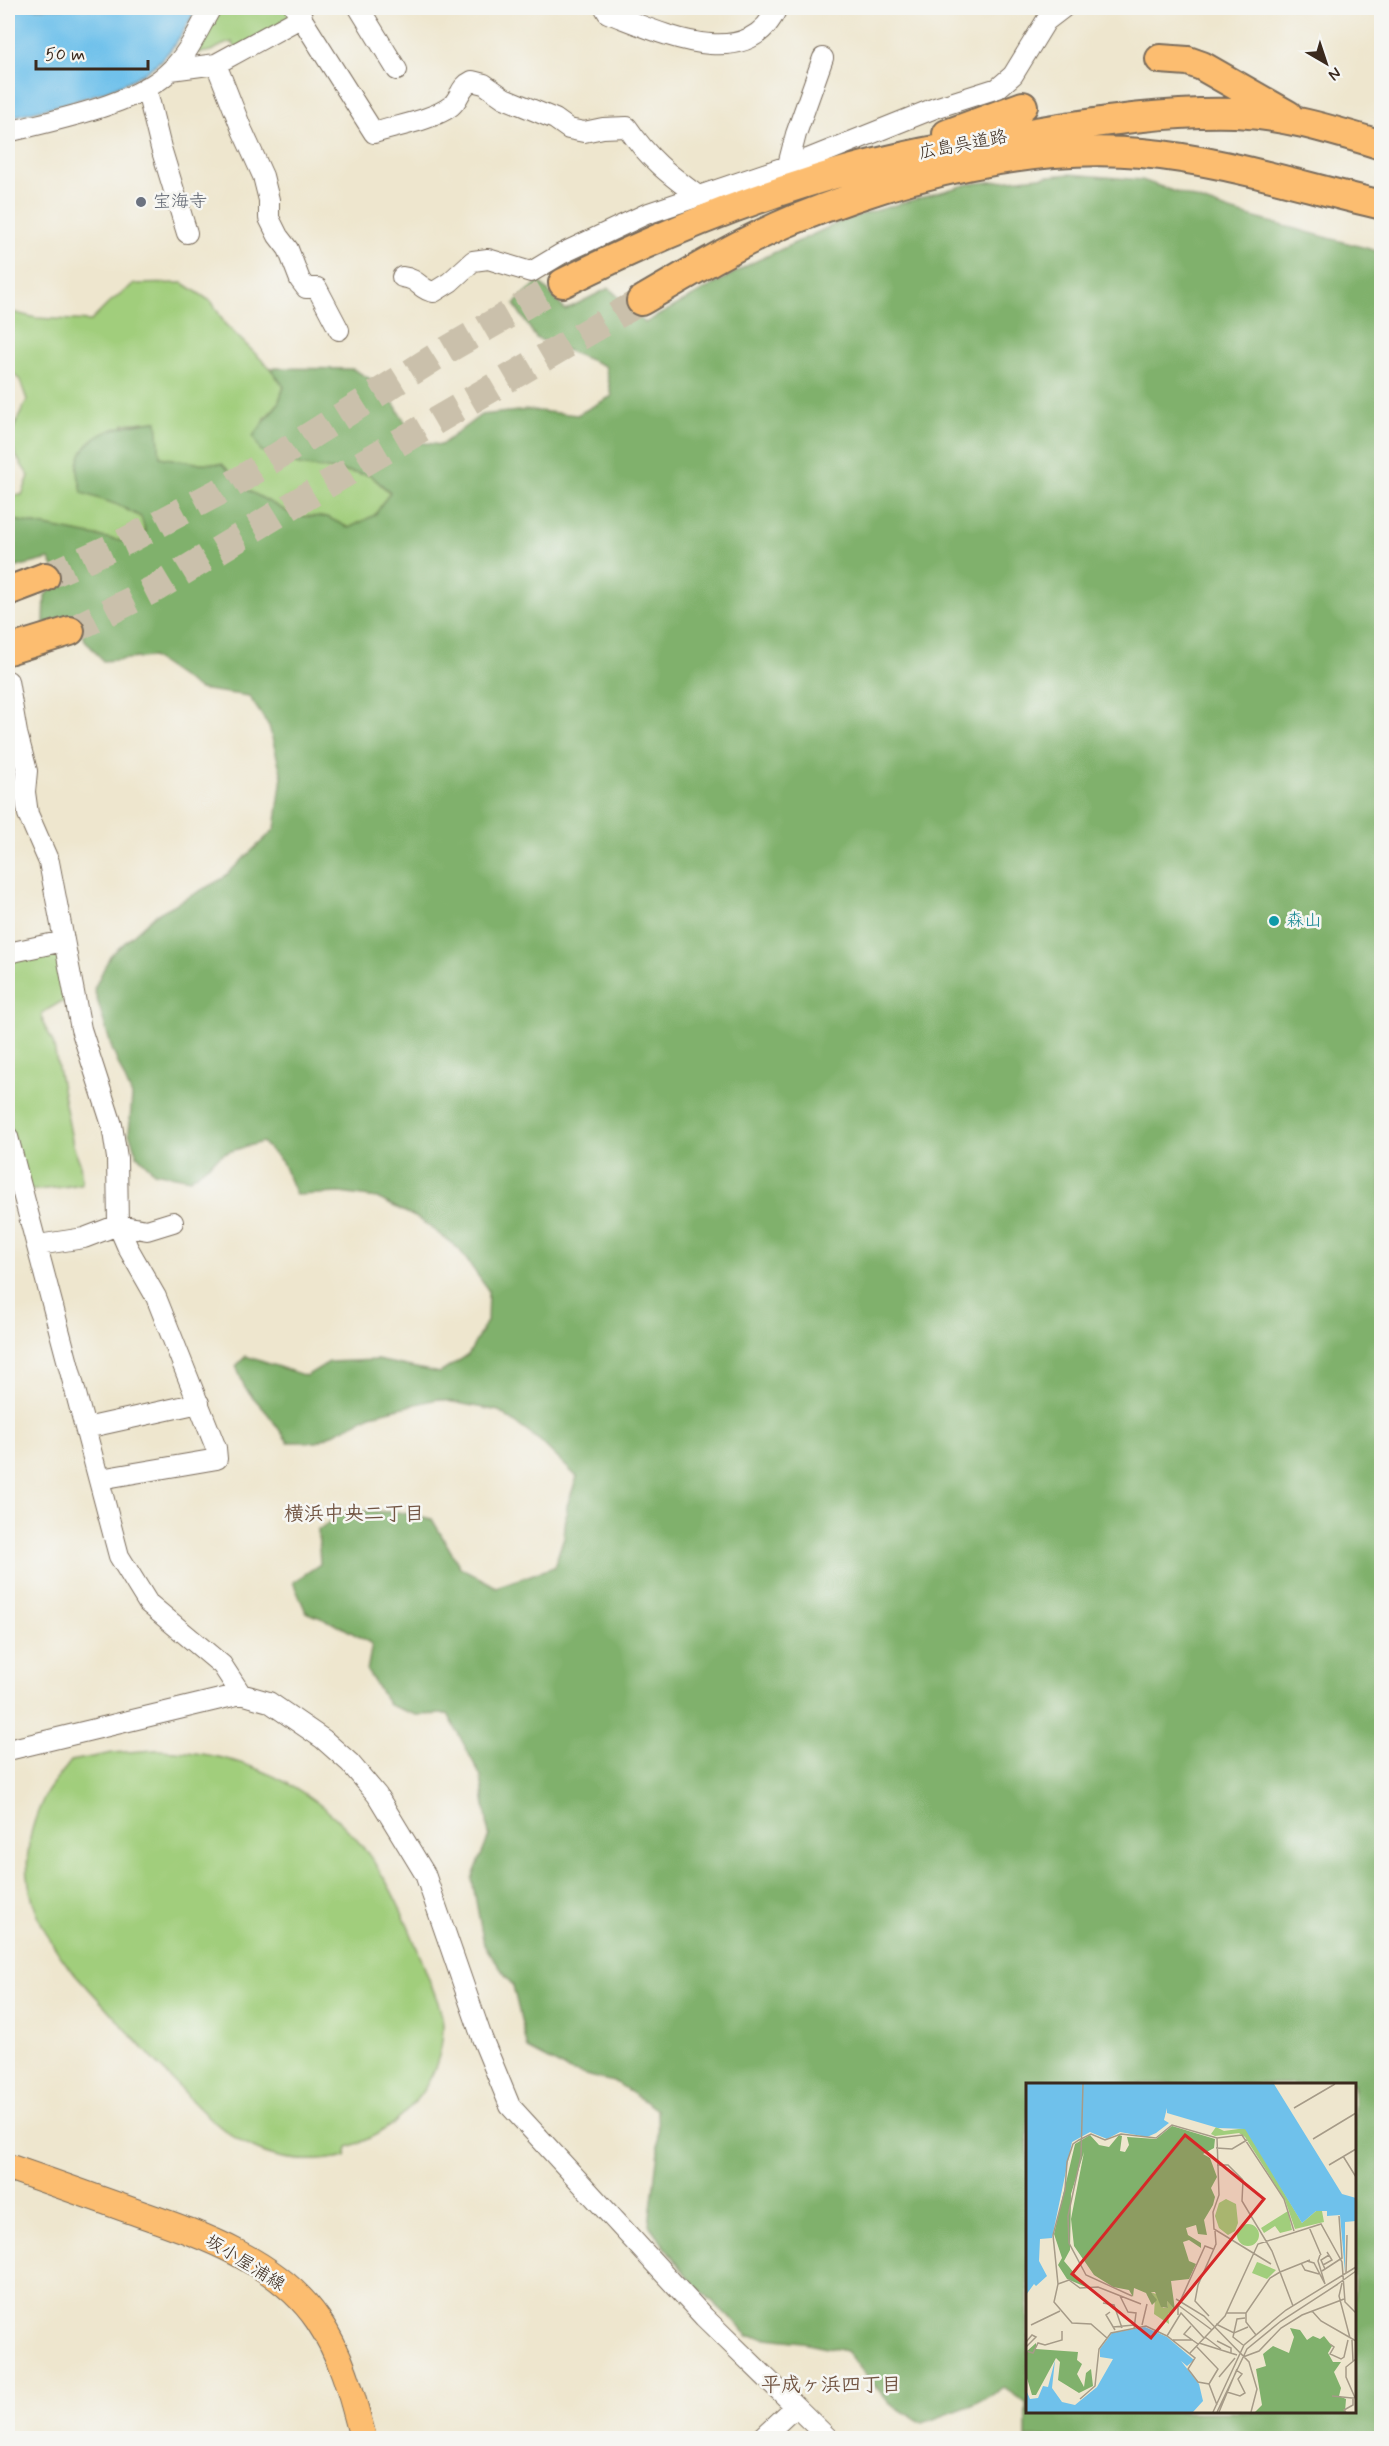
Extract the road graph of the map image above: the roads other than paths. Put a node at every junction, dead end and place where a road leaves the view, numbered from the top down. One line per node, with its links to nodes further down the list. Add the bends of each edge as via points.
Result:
1 (211, 8): 10 (street)
2 (359, 8): 11 (street)
3 (605, 8): 4 (street, via 608,13 700,44 735,44 753,37)
4 (777, 8)
5 (1063, 8): 17 (street, via 1046,21 1013,75 998,88 935,108)
6 (298, 12): 9 (street); 18 (street, via 374,133 438,113 453,105 464,85 472,81 569,129 584,132 627,127 665,173)
7 (823, 58): 17 (street, via 796,134)
8 (1160, 59): 14 (highway, via 1202,66)
9 (216, 64): 10 (street); 24 (street, via 263,176 269,218 288,249 300,280 306,288 317,288)
10 (171, 70): 12 (street)
11 (397, 70)
12 (146, 87): 15 (street, via 78,114); 20 (street)
13 (1023, 105): 17 (highway)
14 (1303, 124): 16 (highway, 広島呉道路); 17 (highway, 広島呉道路, via 1237,113 1111,121)
15 (8, 132)
16 (1382, 145)
17 (797, 174): 18 (street); 22 (highway, 広島呉道路)
18 (698, 196): 21 (street, via 646,214 531,272 488,259 473,261 434,292 412,278)
19 (1382, 205): 23 (highway, 広島呉道路, via 1183,158 1102,150 1061,152 935,173 864,194 792,221 722,254)
20 (187, 233)
21 (402, 277)
22 (563, 283)
23 (641, 301)
24 (339, 330)
25 (45, 577): 26 (highway)
26 (8, 591)
27 (70, 631): 28 (highway)
28 (8, 650)
29 (8, 681): 30 (street, via 27,771)
30 (16, 786): 31 (street, via 49,862)
31 (64, 941): 32 (street); 35 (street, via 81,1029 111,1125 117,1158)
32 (8, 953)
33 (8, 1137): 36 (street)
34 (173, 1222): 35 (street, via 147,1230)
35 (118, 1225): 36 (street, via 84,1238); 37 (street, via 156,1297)
36 (38, 1245): 38 (street)
37 (199, 1403): 38 (street); 39 (street, via 217,1460)
38 (86, 1428): 39 (street)
39 (100, 1479): 40 (street, via 119,1556 148,1603 222,1665)
40 (241, 1694): 41 (street); 43 (street, via 269,1702 323,1739 350,1762 377,1795 425,1874 510,2106 704,2317)
41 (8, 1750)
42 (8, 2167): 44 (main road, 坂小屋浦線, via 213,2239 268,2272 318,2319 341,2360)
43 (795, 2408): 45 (street); 46 (street)
44 (363, 2439)
45 (762, 2439)
46 (828, 2439)

